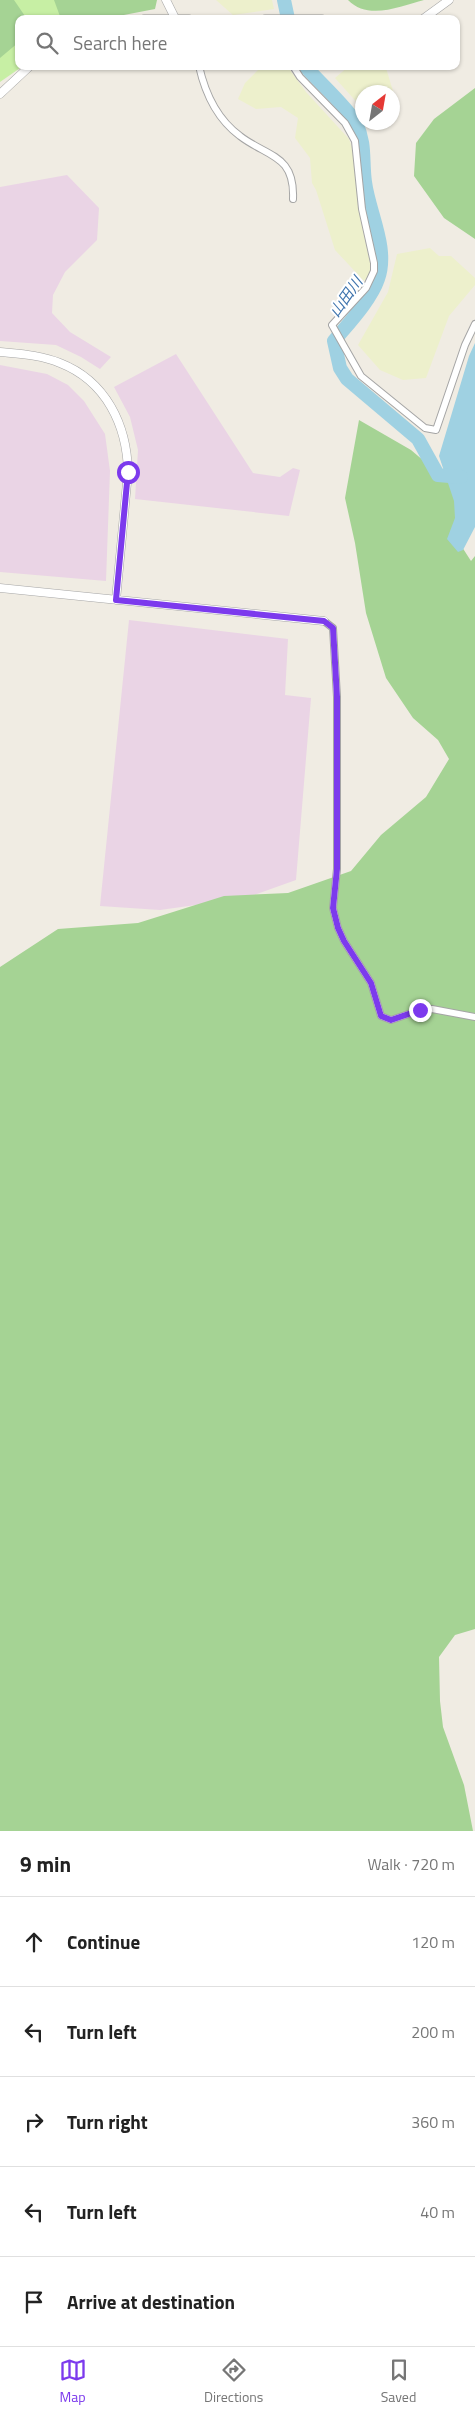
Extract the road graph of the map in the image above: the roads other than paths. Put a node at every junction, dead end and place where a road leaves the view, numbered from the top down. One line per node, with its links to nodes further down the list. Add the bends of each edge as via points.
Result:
1 (166, 0): 3 (street)
2 (449, 0): 4 (street)
3 (178, 15)
4 (428, 15)
5 (26, 70): 8 (street)
6 (200, 70): 9 (street, via 205,91 222,118 240,136 278,157 284,164)
7 (296, 70): 10 (street, via 345,123 358,155 362,209 374,271 366,288 332,325 361,376 425,428 436,430)
8 (0, 94)
9 (294, 199)
10 (475, 324)
11 (0, 352): 13 (street, via 37,356 78,371 96,385 119,420 128,452 128,472)
12 (0, 588): 13 (street)
13 (116, 600): 14 (street)
14 (324, 621): 15 (street, via 333,628 337,697 337,869 333,908 338,928 371,983 381,1016 391,1020 432,1009)
15 (475, 1018)

